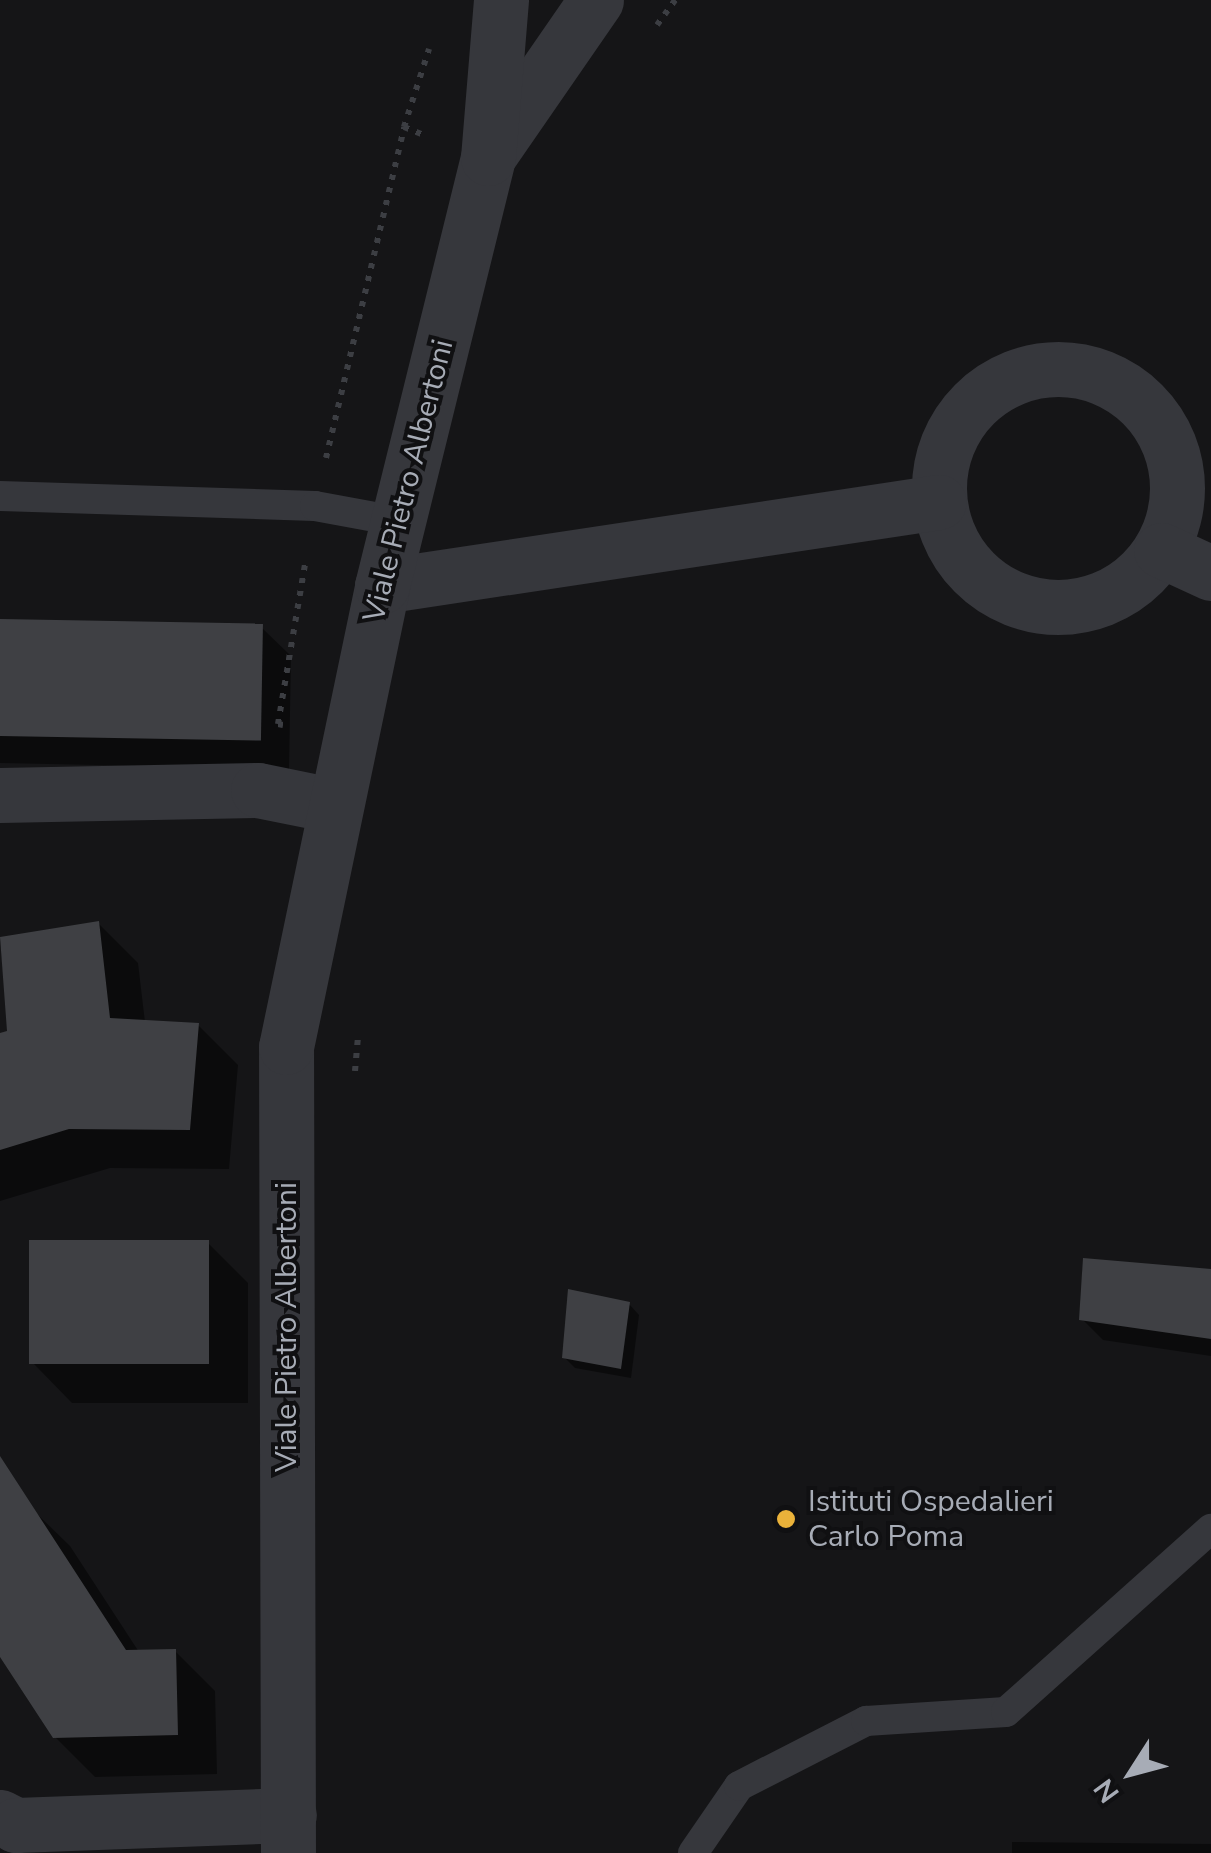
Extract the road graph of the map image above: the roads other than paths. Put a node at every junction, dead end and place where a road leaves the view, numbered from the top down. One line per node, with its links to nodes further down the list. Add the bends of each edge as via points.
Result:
1 (501, 0): 3 (street)
2 (585, 9): 3 (street)
3 (488, 158): 6 (street, Viale Pietro Albertoni)
4 (0, 496): 6 (lane, via 314,506)
5 (938, 502): 7 (street, via 971,570 1002,594 1040,606 1075,606 1108,596); 7 (street, via 941,464 954,428 977,398 1010,378 1046,368 1084,371 1119,384 1148,408 1168,441 1177,478 1174,516); 9 (street)
6 (401, 522): 9 (street, Viale Pietro Albertoni)
7 (1160, 550): 8 (street)
8 (1211, 573)
9 (382, 586): 11 (street, Viale Pietro Albertoni)
10 (0, 794): 11 (street, via 258,790)
11 (332, 805): 14 (street, Viale Pietro Albertoni, via 286,1047)
12 (1211, 1528): 15 (lane, via 1006,1712 866,1721 739,1786)
13 (0, 1817): 14 (street, via 16,1825)
14 (288, 1834)
15 (693, 1853)

